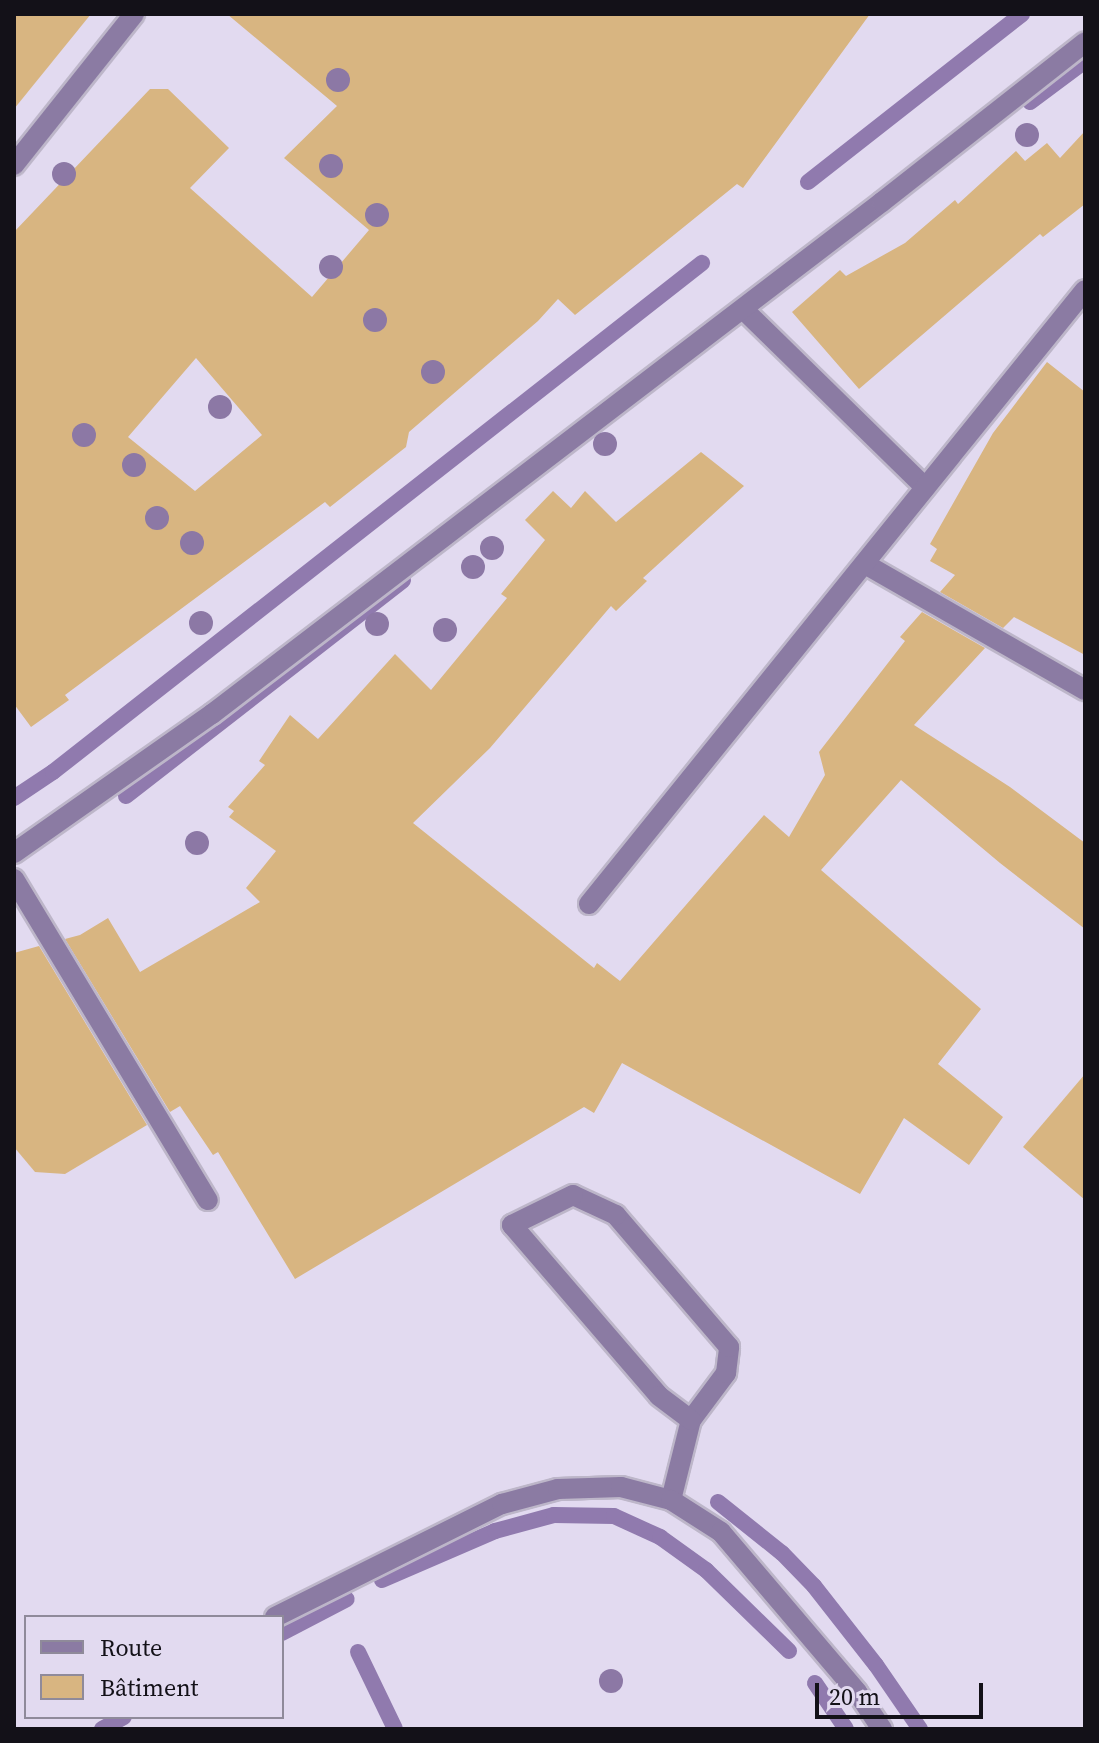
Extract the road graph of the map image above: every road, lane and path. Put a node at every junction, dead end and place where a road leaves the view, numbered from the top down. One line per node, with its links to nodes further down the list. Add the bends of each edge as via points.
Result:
1 (134, 14): 3 (street)
2 (1085, 42): 5 (street)
3 (14, 165)
4 (1085, 290): 6 (street)
5 (743, 309): 6 (street); 9 (street, via 212,714)
6 (925, 487): 7 (street)
7 (865, 564): 8 (street); 11 (street)
8 (1085, 690)
9 (14, 853)
10 (14, 879): 12 (street)
11 (589, 904)
12 (208, 1200)
13 (691, 1420): 13 (street, via 726,1373 729,1347 616,1215 573,1195 512,1225 659,1396); 14 (street)
14 (671, 1500): 15 (street, via 621,1487 558,1489 502,1504); 16 (street, via 721,1532 857,1692)
15 (279, 1615)
16 (882, 1729)

